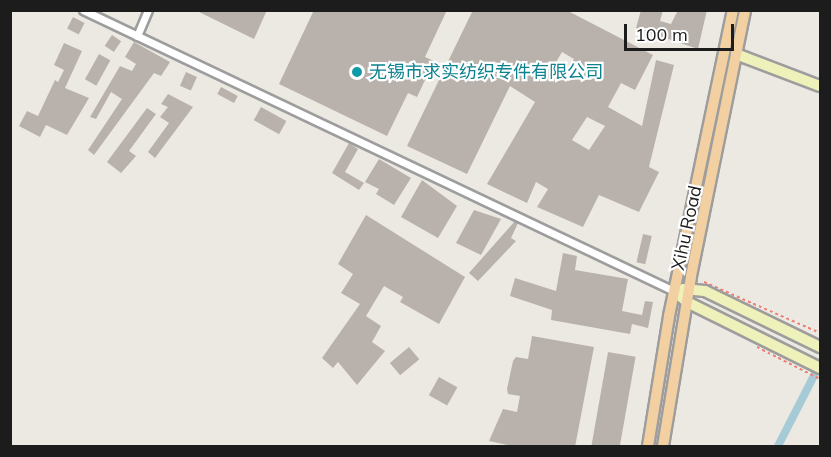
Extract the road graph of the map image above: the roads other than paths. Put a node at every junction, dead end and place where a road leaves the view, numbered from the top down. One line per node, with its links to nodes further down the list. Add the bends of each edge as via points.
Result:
1 (83, 10): 5 (street)
2 (148, 10): 5 (street)
3 (733, 10): 9 (main road, Xihu Road)
4 (745, 10): 6 (main road, Xihu Road)
5 (137, 36): 9 (street)
6 (736, 54): 7 (main road); 8 (main road, Xihu Road)
7 (820, 87)
8 (690, 287): 9 (main road); 10 (main road, Xihu Road); 11 (main road)
9 (674, 291): 10 (main road); 13 (main road, Xihu Road)
10 (687, 302): 12 (main road, via 806,367); 14 (main road, Xihu Road)
11 (819, 346)
12 (820, 368)
13 (648, 447)
14 (663, 447)

